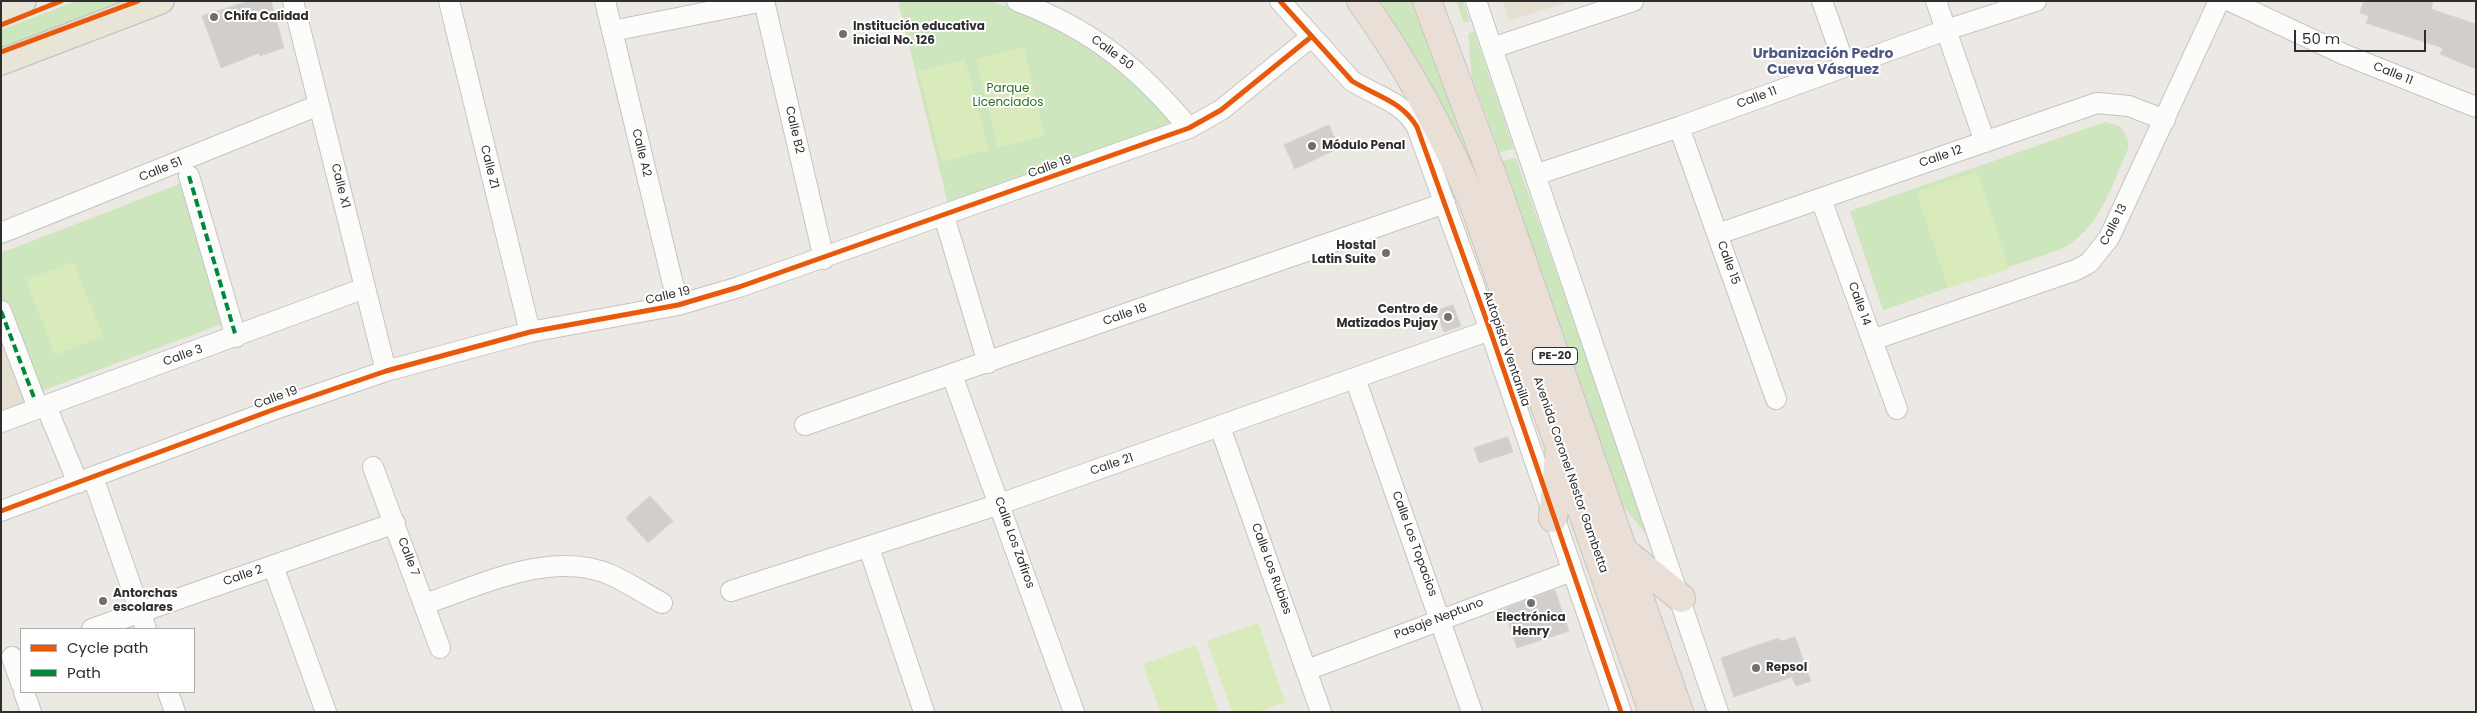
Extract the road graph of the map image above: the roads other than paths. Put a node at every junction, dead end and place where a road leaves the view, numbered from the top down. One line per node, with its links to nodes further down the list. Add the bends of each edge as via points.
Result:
1 (23, 1): 18 (main road)
2 (161, 1): 23 (main road)
3 (293, 1): 25 (street, Calle X1)
4 (449, 1): 43 (street, Calle Z1)
5 (605, 1): 20 (street, Calle A2)
6 (764, 1): 20 (street); 38 (street, Calle B2)
7 (1017, 1): 29 (street, Calle 50, via 1069,23 1132,66)
8 (1280, 1): 21 (street, Autopista Ventanilla)
9 (1360, 1): 56 (highway, Avenida Coronel Nestor Gambetta / PE-20, via 1409,75 1474,204)
10 (1426, 1): 64 (highway, Avenida Coronel Nestor Gambetta / PE-20, via 1499,194)
11 (1476, 1): 22 (street)
12 (1632, 1): 22 (street)
13 (1822, 1): 24 (street)
14 (1936, 1): 19 (street)
15 (2036, 1): 19 (street, Calle 11)
16 (2219, 1): 27 (street, Calle 13)
17 (2230, 1): 26 (street, Calle 11, via 2343,54)
18 (1, 11)
19 (1946, 30): 24 (street, Calle 11); 30 (street)
20 (612, 31): 40 (street, Calle A2)
21 (1311, 36): 29 (street, Calle 19, via 1221,110); 34 (street, Autopista Ventanilla, via 1352,81 1396,103 1409,114)
22 (1492, 48): 32 (street)
23 (1, 62)
24 (1845, 66): 28 (street, Calle 11)
25 (319, 104): 36 (street, Calle 51); 39 (street, Calle X1)
26 (2476, 107)
27 (2165, 120): 30 (street, Calle 12, via 2129,106 2097,103); 45 (street, Calle 13, via 2109,238 2089,263)
28 (1678, 127): 32 (street, Calle 11); 37 (street, Calle 15)
29 (1189, 128): 35 (street, Calle 19)
30 (1985, 142): 33 (street, Calle 12)
31 (188, 176): 44 (street)
32 (1535, 176): 68 (street)
33 (1821, 200): 37 (street, Calle 12); 45 (street, Calle 14)
34 (1445, 203): 42 (street, Autopista Ventanilla); 46 (street, Calle 18)
35 (944, 216): 38 (street, Calle 19); 46 (street)
36 (1, 233)
37 (1718, 234): 50 (street, Calle 15)
38 (824, 259): 40 (street, Calle 19)
39 (365, 288): 44 (street, Calle 3); 47 (street, Calle X1)
40 (678, 305): 43 (street, Calle 19)
41 (1, 311): 51 (street)
42 (1490, 330): 49 (street, Calle 21); 61 (street, Autopista Ventanilla)
43 (530, 332): 47 (street, Calle 19)
44 (236, 337): 51 (street, Calle 3)
45 (1872, 340): 52 (street, Calle 14)
46 (988, 363): 48 (street, Calle 18)
47 (386, 371): 58 (street, Calle 19)
48 (952, 375): 54 (street, Calle 18); 59 (street, Calle Los Zafiros)
49 (1355, 378): 55 (street, Calle 21); 71 (street, Calle Los Topacios)
50 (1776, 399)
51 (41, 403): 53 (street, Calle 3); 58 (street)
52 (1897, 409)
53 (1, 422)
54 (804, 425)
55 (1220, 427): 59 (street, Calle 21); 76 (street, Calle Los Rubies)
56 (1560, 447): 61 (highway); 88 (highway, Avenida Coronel Nestor Gambetta / PE-20)
57 (373, 467): 62 (street, Calle 7)
58 (85, 480): 60 (street, Calle 19); 72 (street)
59 (1000, 504): 63 (street, Calle 21); 84 (street, Calle Los Zafiros)
60 (1, 511)
61 (1553, 518): 66 (street, Autopista Ventanilla)
62 (395, 523): 65 (street, Calle 2); 70 (street, Calle 7)
63 (868, 548): 67 (street, Calle 21); 83 (street)
64 (1621, 548): 68 (highway); 89 (highway, Avenida Coronel Nestor Gambetta / PE-20)
65 (273, 566): 72 (street, Calle 2); 82 (street)
66 (1572, 571): 71 (street, Pasaje Neptuno); 87 (street, Autopista Ventanilla)
67 (731, 591)
68 (1680, 598): 90 (street)
69 (662, 603): 70 (street, via 610,574 570,566 533,568)
70 (425, 604): 74 (street, Calle 7)
71 (1440, 618): 76 (street, Pasaje Neptuno); 86 (street, Calle Los Topacios)
72 (143, 621): 73 (street, Calle 2)
73 (98, 628)
74 (440, 648)
75 (12, 657): 77 (street)
76 (1307, 670): 85 (street, Calle Los Rubies)
77 (20, 680)
78 (24, 693): 80 (street)
79 (168, 693): 81 (street)
80 (31, 712)
81 (175, 712)
82 (326, 712)
83 (924, 712)
84 (1074, 712)
85 (1321, 712)
86 (1472, 712)
87 (1621, 712)
88 (1653, 712)
89 (1679, 712)
90 (1718, 712)

